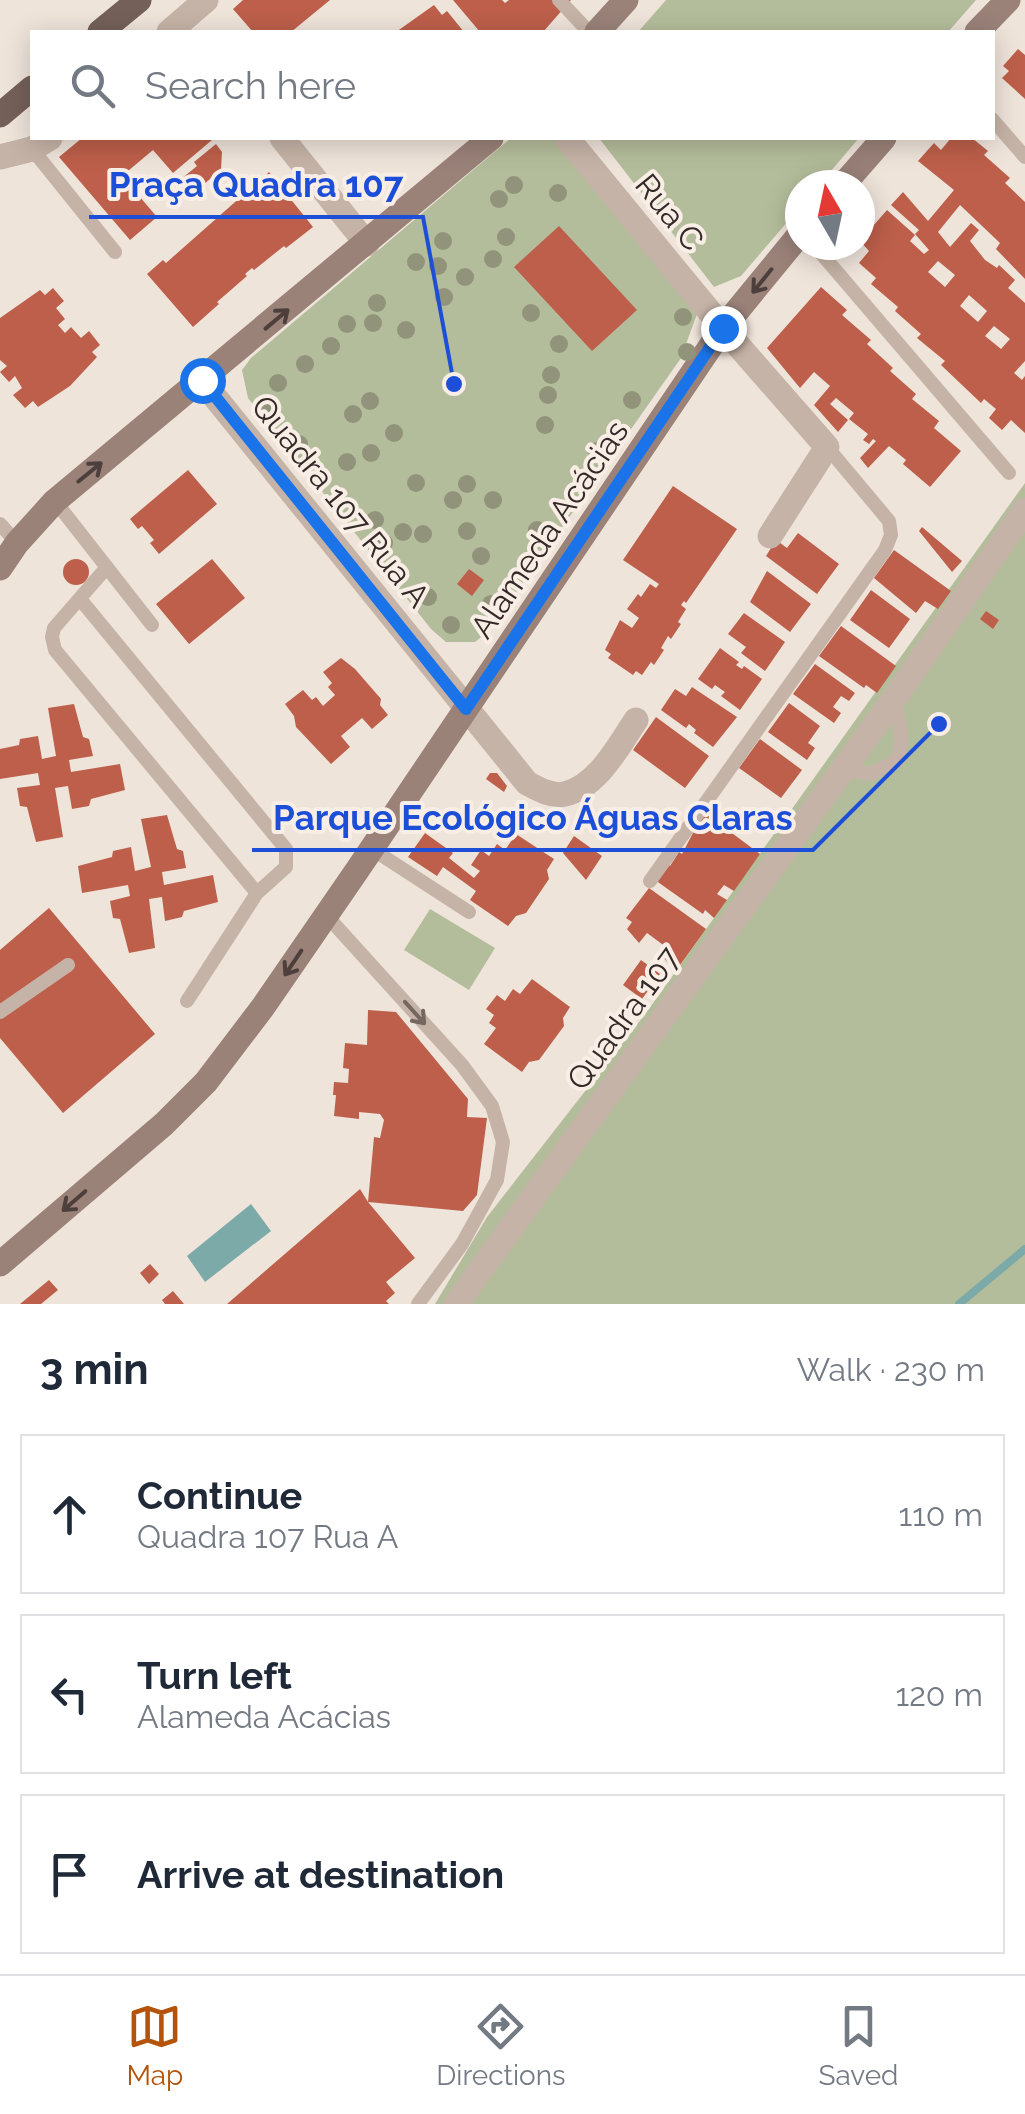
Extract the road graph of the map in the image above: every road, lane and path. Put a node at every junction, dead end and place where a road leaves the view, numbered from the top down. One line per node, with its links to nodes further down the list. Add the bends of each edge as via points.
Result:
1 (140, 0): 7 (main road)
2 (206, 0): 6 (street)
3 (559, 0): 8 (lane)
4 (626, 0): 9 (street)
5 (1008, 0): 10 (street)
6 (184, 27)
7 (102, 30)
8 (591, 30)
9 (595, 30)
10 (980, 30)
11 (30, 90): 12 (main road)
12 (0, 115)
13 (995, 122): 20 (lane)
14 (284, 140): 22 (street)
15 (489, 140): 22 (street)
16 (569, 140): 26 (street, Rua C)
17 (882, 140): 21 (street)
18 (41, 144): 19 (street); 23 (lane)
19 (0, 157)
20 (1025, 157)
21 (855, 170)
22 (367, 244): 27 (street, one-way to 22)
23 (115, 252)
24 (785, 252): 26 (street, Alameda Acácias, one-way to 26)
25 (827, 260): 29 (lane)
26 (723, 328): 28 (street, Rua C); 39 (street, Alameda Acácias)
27 (202, 380): 30 (street, one-way to 27); 39 (street, Quadra 107 Rua A)
28 (827, 446): 33 (street); 43 (lane, via 889,522 885,550)
29 (1009, 473)
30 (56, 501): 32 (street); 34 (lane)
31 (1025, 510): 38 (street, Quadra 107)
32 (8, 534): 35 (street)
33 (770, 536)
34 (107, 567): 36 (lane); 37 (lane)
35 (0, 568)
36 (80, 599): 44 (lane, via 54,628 55,650); 44 (lane, via 286,849 286,867)
37 (152, 625)
38 (894, 700): 41 (street, Quadra 107); 41 (lane, via 902,730 898,760 871,774)
39 (466, 709): 40 (street, Quadra 107 Rua A, via 527,783 565,794 602,770); 42 (street, Alameda Acácias)
40 (636, 720)
41 (843, 770): 52 (street, Quadra 107)
42 (372, 849): 45 (lane); 46 (street, Alameda Acácias)
43 (650, 881)
44 (257, 893): 48 (lane)
45 (470, 912)
46 (326, 915): 50 (street, Alameda Acácias, one-way to 50, via 206,1082); 51 (lane, one-way to 51, via 462,1065 492,1106 502,1142 497,1180)
47 (68, 965): 49 (lane)
48 (187, 1001)
49 (0, 1012)
50 (0, 1264)
51 (418, 1304)
52 (456, 1304)

